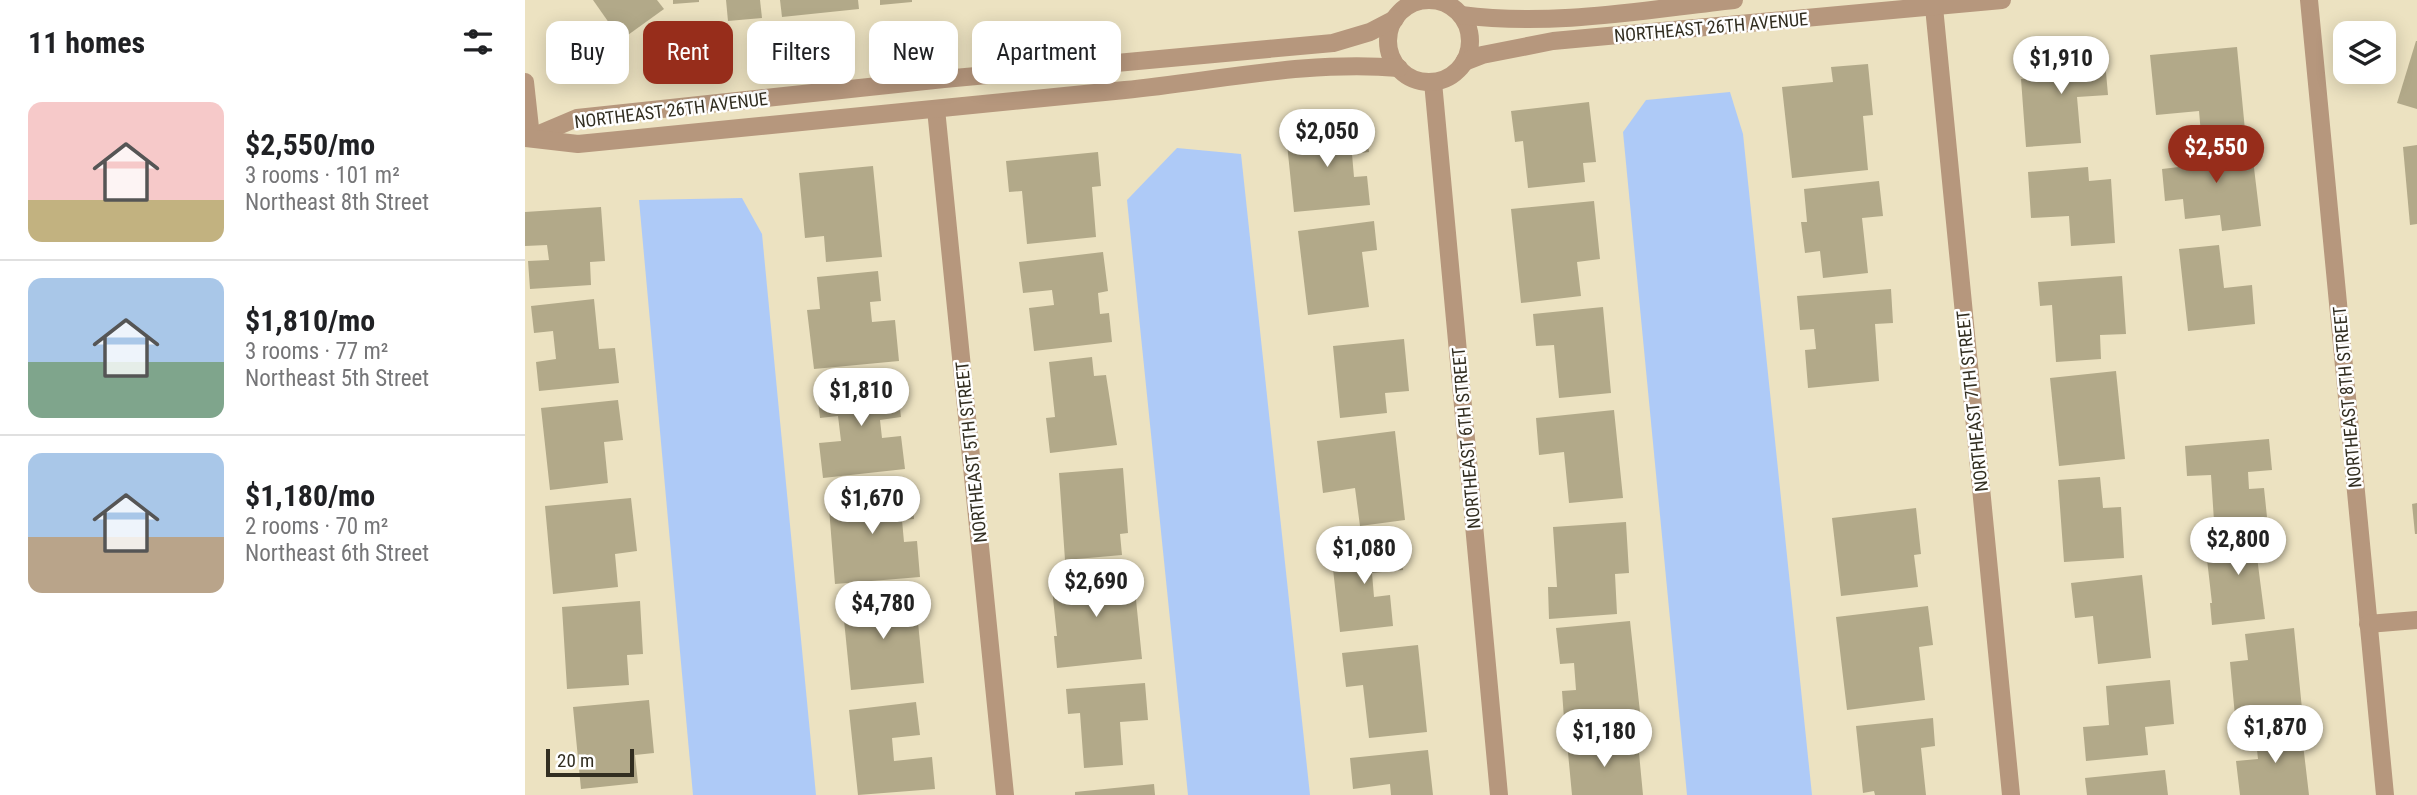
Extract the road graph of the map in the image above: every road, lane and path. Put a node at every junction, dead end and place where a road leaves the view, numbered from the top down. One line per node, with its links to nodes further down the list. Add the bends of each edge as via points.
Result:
1 (1734, 0): 6 (street, NORTHEAST 26TH AVENUE, via 1552,20)
2 (2002, 0): 5 (street, NORTHEAST 26TH AVENUE)
3 (2309, 0): 15 (street, NORTHEAST 8TH STREET)
4 (1418, 1): 6 (street, via 1442,2); 7 (street)
5 (1934, 7): 8 (street, NORTHEAST 26TH AVENUE, via 1553,41); 18 (street, NORTHEAST 7TH STREET)
6 (1461, 15): 8 (street, via 1470,37)
7 (1395, 19): 9 (street, via 1389,49); 13 (street, NORTHEAST 26TH AVENUE, via 1333,43 577,118)
8 (1464, 62): 11 (street, via 1456,72)
9 (1399, 68): 11 (street, via 1408,77); 12 (street, NORTHEAST 26TH AVENUE, via 1322,67)
10 (525, 82): 13 (street)
11 (1433, 82): 17 (street, NORTHEAST 6TH STREET)
12 (936, 109): 13 (street, NORTHEAST 26TH AVENUE, via 578,144); 16 (street, NORTHEAST 5TH STREET)
13 (528, 137)
14 (2417, 620): 15 (street)
15 (2368, 624): 19 (street, NORTHEAST 8TH STREET)
16 (1005, 795)
17 (1499, 795)
18 (2011, 795)
19 (2385, 795)

